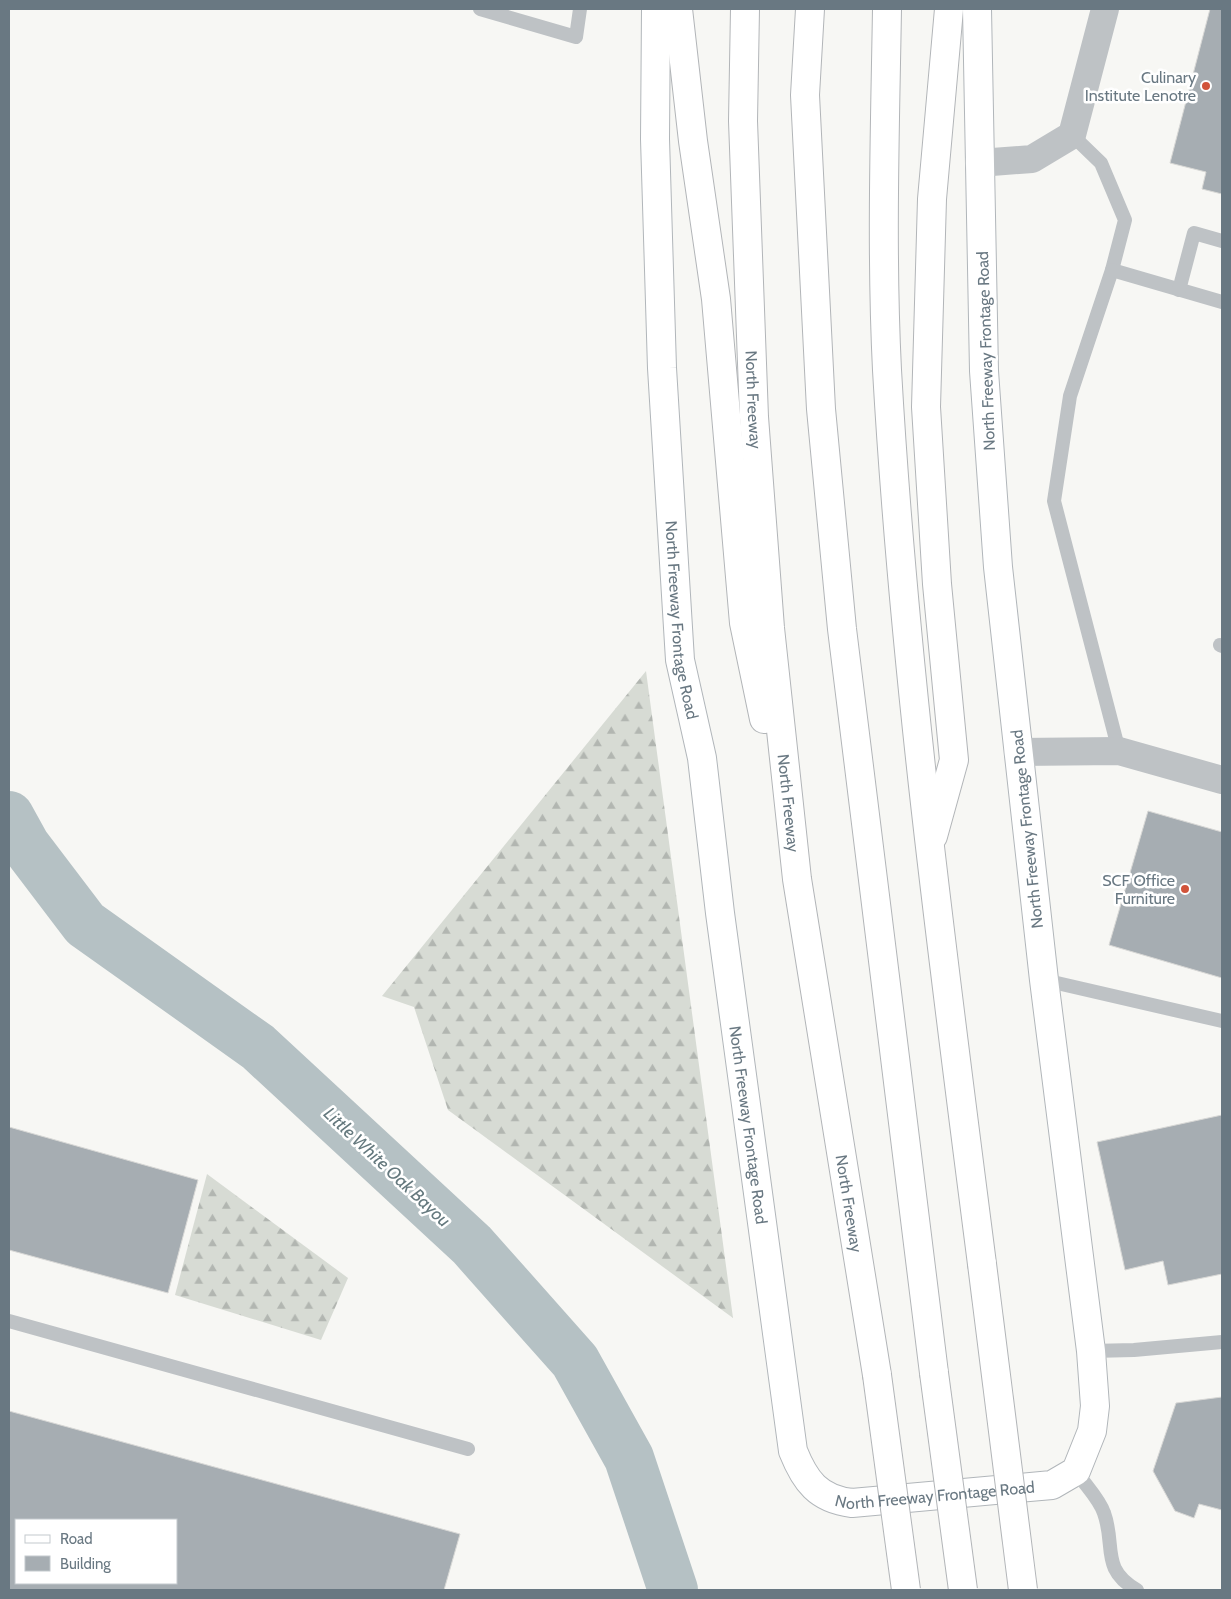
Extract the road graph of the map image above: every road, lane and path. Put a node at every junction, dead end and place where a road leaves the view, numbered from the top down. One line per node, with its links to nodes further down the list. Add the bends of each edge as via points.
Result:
1 (480, 9): 2 (lane, via 576,37)
2 (580, 9)
3 (656, 9): 30 (main road, North Freeway Frontage Road, via 655,138 662,358 680,652 702,758 721,923 793,1451 803,1476 820,1491 838,1501 852,1503 1052,1485)
4 (678, 9): 23 (main road, via 716,300 744,623)
5 (745, 9): 23 (main road, North Freeway, via 743,121 754,417 770,628)
6 (803, 9): 12 (main road)
7 (810, 9): 12 (main road)
8 (887, 9): 22 (main road, via 884,219 887,368 915,720)
9 (948, 9): 22 (main road, via 932,199 926,408 937,584 954,760)
10 (977, 9): 14 (main road, North Freeway Frontage Road)
11 (1105, 9): 13 (street)
12 (805, 95): 32 (main road, bridge, via 821,409 842,629)
13 (1072, 135): 14 (street, via 1032,159); 16 (lane, via 1101,163 1125,220)
14 (979, 163): 20 (main road, North Freeway Frontage Road, via 984,372 998,567)
15 (1222, 241): 17 (lane, via 1194,233)
16 (1112, 270): 17 (lane); 19 (lane, via 1070,396 1054,501)
17 (1179, 290): 18 (lane)
18 (1222, 302)
19 (1119, 751): 20 (street); 21 (street)
20 (1018, 752): 24 (main road, North Freeway Frontage Road)
21 (1222, 780)
22 (929, 849): 33 (main road, bridge)
23 (796, 879): 31 (main road, North Freeway, bridge, via 877,1375)
24 (1044, 980): 25 (lane); 28 (main road, North Freeway Frontage Road)
25 (1222, 1021)
26 (9, 1321): 29 (lane)
27 (1222, 1342): 28 (lane)
28 (1091, 1351): 30 (main road, North Freeway Frontage Road, via 1095,1406 1092,1431)
29 (468, 1449)
30 (1076, 1471): 34 (lane, via 1104,1512 1113,1565 1122,1582)
31 (906, 1590)
32 (964, 1590)
33 (1023, 1590)
34 (1137, 1590)

